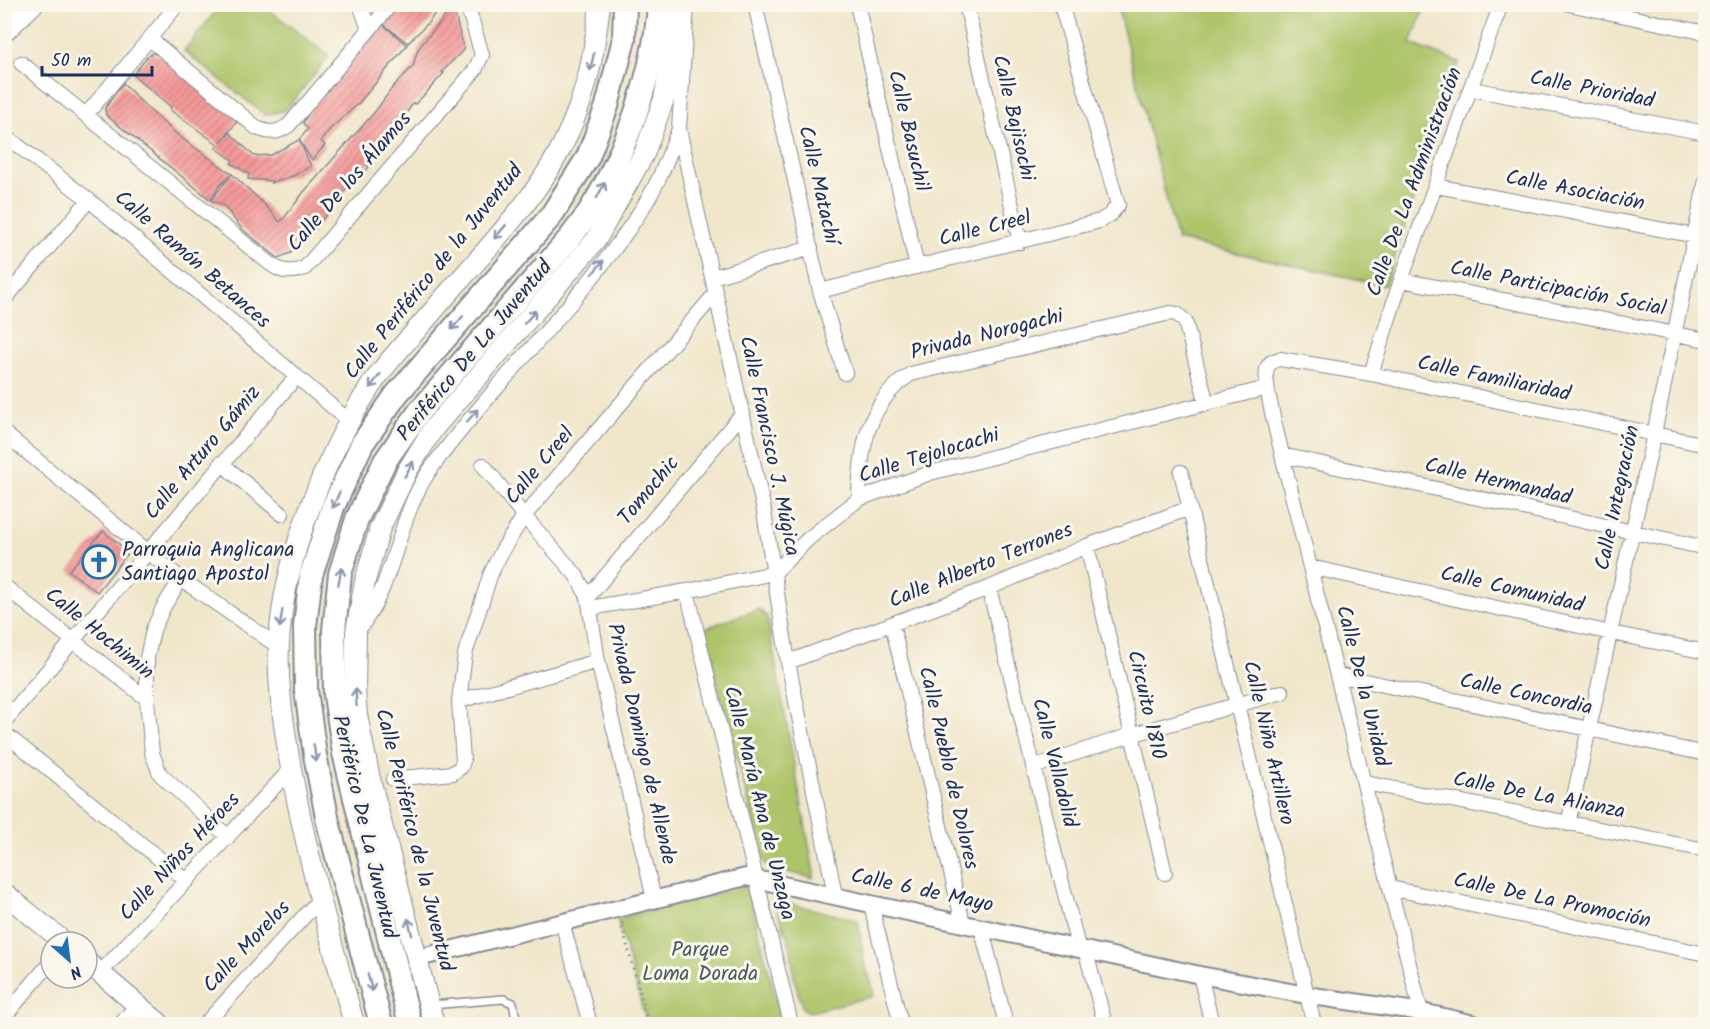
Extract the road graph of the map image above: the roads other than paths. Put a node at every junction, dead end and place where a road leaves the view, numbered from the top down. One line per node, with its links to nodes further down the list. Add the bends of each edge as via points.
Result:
1 (178, 4): 20 (street)
2 (360, 4): 17 (street)
3 (391, 4): 17 (street)
4 (467, 4): 23 (street, Calle De los Álamos, via 482,55 475,70 304,268 294,272 277,269)
5 (600, 4): 48 (main road, Calle Periférico de la Juventud, one-way to 48, via 593,58 565,142 531,195 372,384)
6 (625, 4): 125 (highway, Periférico De La Juventud, one-way to 125, via 624,39 607,106 588,157 551,216 396,394 362,444 333,507 311,575 305,626 306,690 315,755 328,822)
7 (659, 4): 126 (highway, Periférico De La Juventud, one-way to 7, via 344,753 335,695 334,630 339,574 357,519 385,461 419,412 591,209 617,161 636,111 657,35)
8 (677, 4): 56 (main road, Calle Periférico de la Juventud, one-way to 8, via 407,471 433,429 596,240 644,154 664,99)
9 (687, 4): 24 (street, Calle Francisco J. Múgica)
10 (755, 4): 32 (street, Calle Matachí)
11 (857, 4): 33 (street, Calle Basuchil)
12 (966, 4): 31 (street, Calle Bajisochi)
13 (1061, 4): 31 (street, Calle Creel, via 1118,205 1100,222)
14 (1501, 4): 22 (street, Calle De La Administración)
15 (1569, 4): 19 (street)
16 (27, 7): 18 (main road)
17 (369, 30): 20 (street, via 289,125 273,133 257,128)
18 (4, 32)
19 (1706, 33)
20 (150, 39): 23 (street)
21 (21, 63): 23 (street, Calle De los Álamos)
22 (1471, 88): 25 (street, Calle Prioridad); 28 (street, Calle De La Administración)
23 (86, 115)
24 (679, 129): 34 (street, Calle Francisco J. Múgica); 56 (street, one-way to 24, via 426,476 618,243 663,171)
25 (1706, 133)
26 (4, 135): 29 (street, Calle Ramón Betances)
27 (1706, 180): 30 (street, Calle Integración)
28 (1436, 186): 30 (street, Calle Asociación); 35 (street, Calle De La Administración)
29 (89, 200): 36 (street); 44 (street, Calle Ramón Betances)
30 (1700, 237): 39 (street, Calle Integración)
31 (1020, 242): 33 (street, Calle Creel)
32 (811, 248): 34 (street); 37 (street, Calle Matachí)
33 (917, 267): 37 (street, Calle Creel)
34 (713, 277): 38 (street, Calle Francisco J. Múgica)
35 (1401, 280): 39 (street, Calle Participación Social); 43 (street, Calle De La Administración)
36 (7, 291)
37 (820, 291): 42 (street, Calle Matachí)
38 (716, 293): 47 (street, Calle Francisco J. Múgica); 60 (street, Calle Creel)
39 (1674, 334): 40 (street, Calle Participación Social); 50 (street, Calle Integración)
40 (1706, 340)
41 (1274, 361): 43 (street, Calle Familiaridad); 45 (street, Calle De la Unidad, via 1266,369)
42 (845, 373)
43 (1371, 374): 50 (street, Calle Familiaridad)
44 (296, 377): 48 (street, Calle Ramón Betances); 53 (street, Calle Arturo Gámiz)
45 (1267, 388): 46 (street, Calle Tejolocachi); 52 (street, Calle De la Unidad)
46 (1207, 404): 57 (street, Calle Tejolocachi, via 930,473); 57 (street, Privada Norogachi, via 1185,321 1177,314 1163,313 911,374 888,392 869,424 860,465)
47 (743, 413): 66 (street, Calle Francisco J. Múgica); 71 (street, Tomochic)
48 (349, 421): 75 (main road, Calle Periférico de la Juventud, one-way to 75, via 312,502 292,565)
49 (4, 433): 64 (street)
50 (1654, 434): 51 (street, Calle Familiaridad); 61 (street, Calle Integración)
51 (1706, 445)
52 (1282, 455): 61 (street, Calle Hermandad); 65 (street, Calle De la Unidad)
53 (221, 463): 59 (street); 64 (street, Calle Arturo Gámiz)
54 (483, 465): 60 (street)
55 (1181, 472): 58 (street, Calle Niño Artillero)
56 (406, 495): 111 (main road, Calle Periférico de la Juventud, one-way to 56, via 370,779 355,689 356,631 365,581 380,528)
57 (859, 499): 66 (street, Calle Tejolocachi, via 808,539)
58 (1190, 508): 62 (street, Calle Alberto Terrones); 83 (street, Calle Niño Artillero)
59 (282, 514)
60 (524, 516): 71 (street, via 576,575); 82 (street, Calle Creel, via 491,573 465,654)
61 (1631, 533): 63 (street, Calle Hermandad); 73 (street, Calle Integración)
62 (1087, 546): 69 (street, Calle Alberto Terrones); 87 (street, Circuito 1810)
63 (1706, 548)
64 (148, 550): 67 (street); 74 (street, Calle Arturo Gámiz)
65 (1310, 567): 73 (street, Calle Comunidad); 79 (street, Calle De la Unidad)
66 (774, 573): 70 (street); 78 (street, Calle Francisco J. Múgica)
67 (181, 579): 75 (street); 81 (street, via 153,630 147,658)
68 (4, 586): 74 (street, Calle Hochimin)
69 (989, 588): 72 (street, Calle Alberto Terrones); 89 (street, Calle Valladolid)
70 (687, 591): 71 (street); 97 (street, Calle María Ana de Unzaga)
71 (589, 603): 77 (street, Privada Domingo de Allende)
72 (892, 624): 78 (street, Calle Alberto Terrones); 106 (street, Calle Pueblo de Dolores)
73 (1611, 633): 76 (street, Calle Comunidad); 85 (street, Calle Integración)
74 (74, 640): 81 (street, Calle Hochimin); 84 (street, Calle Arturo Gámiz)
75 (279, 647): 90 (main road, Calle Periférico de la Juventud, via 279,699)
76 (1706, 652)
77 (598, 661): 82 (street); 103 (street, Privada Domingo de Allende)
78 (788, 662): 101 (street, Calle Francisco J. Múgica)
79 (1337, 675): 85 (street, Calle Concordia); 92 (street, Calle De la Unidad)
80 (1282, 692): 83 (street)
81 (147, 699): 94 (street, Calle Hochimin, via 152,753 160,774)
82 (459, 700): 91 (street, Calle Creel, via 461,766 453,773)
83 (1237, 706): 87 (street); 116 (street, Calle Niño Artillero)
84 (4, 722)
85 (1590, 730): 88 (street, Calle Concordia); 93 (street, Calle Integración)
86 (4, 733): 98 (street)
87 (1131, 735): 89 (street); 96 (street, Circuito 1810)
88 (1706, 754)
89 (1033, 766): 109 (street, Calle Valladolid)
90 (291, 769): 94 (street, Calle Niños Héroes); 102 (main road, Calle Periférico de la Juventud, via 299,819)
91 (393, 779)
92 (1365, 783): 93 (street, Calle De La Alianza); 99 (street, Calle De la Unidad)
93 (1568, 824): 95 (street, Calle De La Alianza)
94 (228, 837): 98 (street, Calle Niños Héroes)
95 (1706, 850)
96 (1165, 873)
97 (755, 878): 101 (street, Calle 6 de Mayo); 103 (street, Calle 6 de Mayo); 130 (street, Calle María Ana de Unzaga)
98 (187, 881): 112 (street, Calle Niños Héroes)
99 (1390, 888): 110 (street, Calle De La Promoción); 120 (street, Calle De la Unidad)
100 (4, 893): 108 (main road)
101 (835, 895): 104 (street, Calle 6 de Mayo)
102 (321, 898): 121 (main road, Calle Periférico de la Juventud); 124 (street, Calle Morelos)
103 (654, 899): 105 (street, Calle 6 de Mayo)
104 (871, 904): 106 (street, Calle 6 de Mayo); 131 (street)
105 (562, 922): 111 (street, Calle 6 de Mayo); 129 (street)
106 (963, 923): 107 (street, Calle 6 de Mayo)
107 (981, 927): 109 (street, Calle 6 de Mayo); 132 (street)
108 (49, 930)
109 (1081, 948): 114 (street, Calle 6 de Mayo); 133 (street, Calle Valladolid)
110 (1706, 954)
111 (418, 958): 118 (main road, Calle Periférico de la Juventud)
112 (99, 963)
113 (99, 972): 117 (main road)
114 (1200, 975): 116 (street, Calle 6 de Mayo); 134 (street)
115 (39, 976): 119 (street)
116 (1306, 994): 120 (street, Calle 6 de Mayo); 135 (street, Calle Niño Artillero)
117 (137, 1005): 122 (street); 123 (main road)
118 (429, 1005): 127 (main road, Calle Periférico de la Juventud); 128 (lane, via 503,999 513,1003)
119 (4, 1017)
120 (1423, 1018): 136 (street, Calle 6 de Mayo)
121 (350, 1021)
122 (121, 1024)
123 (160, 1024)
124 (204, 1024)
125 (381, 1024)
126 (410, 1024)
127 (434, 1024)
128 (517, 1024)
129 (590, 1024)
130 (791, 1024)
131 (901, 1024)
132 (1006, 1024)
133 (1105, 1024)
134 (1212, 1024)
135 (1314, 1024)
136 (1474, 1024)

